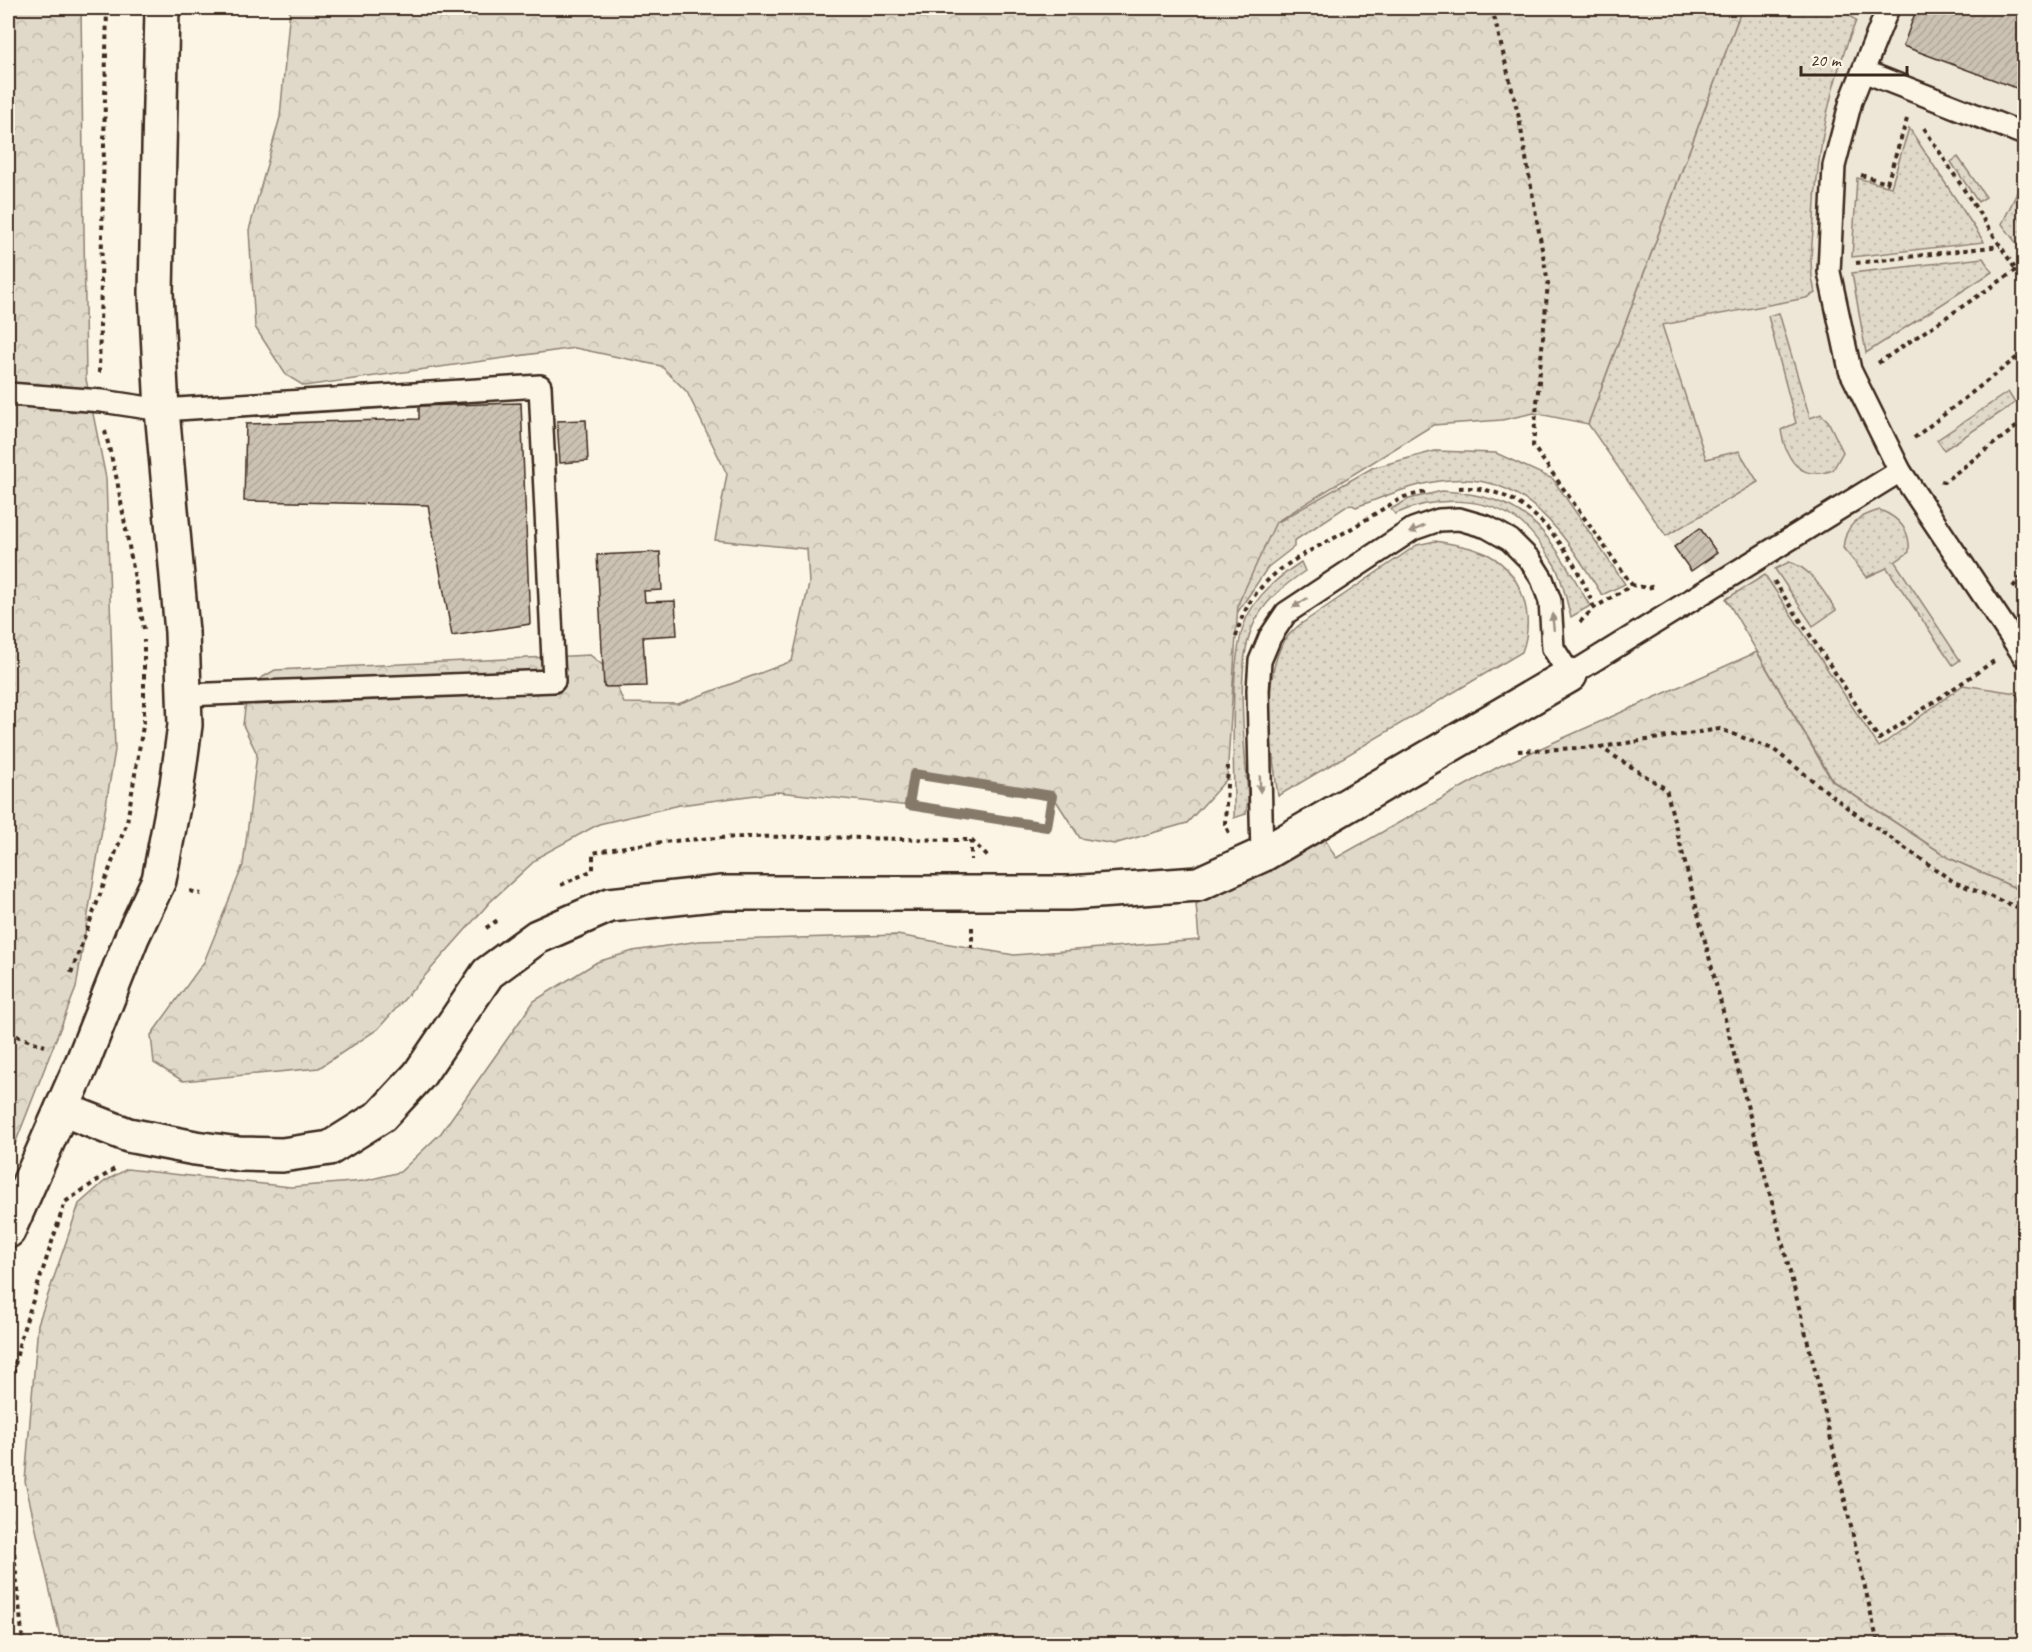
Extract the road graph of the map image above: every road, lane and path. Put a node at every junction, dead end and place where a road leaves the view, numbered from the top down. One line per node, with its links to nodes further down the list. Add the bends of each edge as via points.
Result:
1 (107, 8): 16 (path, via 98,377)
2 (162, 8): 17 (street, via 156,293)
3 (1492, 8): 21 (path, via 1519,118 1548,283 1533,446)
4 (1888, 8): 5 (lane)
5 (1863, 71): 6 (lane); 14 (lane, via 1834,166 1829,272)
6 (1913, 99): 7 (lane); 8 (path, via 1887,183); 9 (path)
7 (2025, 134)
8 (1852, 172)
9 (2000, 246): 10 (path); 12 (path)
10 (1846, 265)
11 (2025, 265): 12 (path)
12 (2016, 270): 14 (path)
13 (2025, 352): 19 (path, via 1913,439)
14 (1854, 379): 19 (lane)
15 (8, 394): 16 (lane)
16 (102, 401): 17 (lane); 35 (path, via 144,632 144,720 128,822)
17 (162, 410): 25 (street); 25 (lane, via 540,386 554,681)
18 (2025, 421): 19 (path, via 1944,482)
19 (1900, 471): 20 (lane); 23 (lane)
20 (1759, 558): 23 (path, via 1879,739); 24 (lane)
21 (1632, 585): 22 (path); 24 (path, via 1594,608)
22 (1657, 586)
23 (2021, 651)
24 (1562, 662): 29 (street); 29 (lane, one-way to 29, via 1542,579 1510,540 1487,527 1459,519 1439,520 1413,530 1286,613 1270,637 1260,661 1258,690)
25 (184, 695): 38 (street, via 185,725 159,880)
26 (1600, 747): 27 (path); 32 (path, via 1720,729 1742,737 1773,749 1849,809 1954,882); 46 (path, via 1666,789 1811,1354)
27 (1518, 751)
28 (1221, 840): 29 (path)
29 (1262, 840): 38 (street, via 1198,884 1069,893 722,893 610,905 537,937 488,973 419,1075 381,1116 330,1148 282,1155 195,1148 128,1135)
30 (999, 858): 31 (path, via 988,858 971,840 686,839 639,843 593,853 593,870)
31 (552, 889)
32 (2025, 910)
33 (501, 917): 34 (path)
34 (483, 931)
35 (71, 973)
36 (8, 1033): 37 (path)
37 (45, 1046)
38 (62, 1109): 40 (street)
39 (116, 1168): 41 (path, via 65,1202 20,1340)
40 (8, 1231)
41 (8, 1400)
42 (8, 1490): 43 (path)
43 (18, 1598): 44 (path); 45 (path)
44 (8, 1600)
45 (23, 1644)
46 (1878, 1644)

